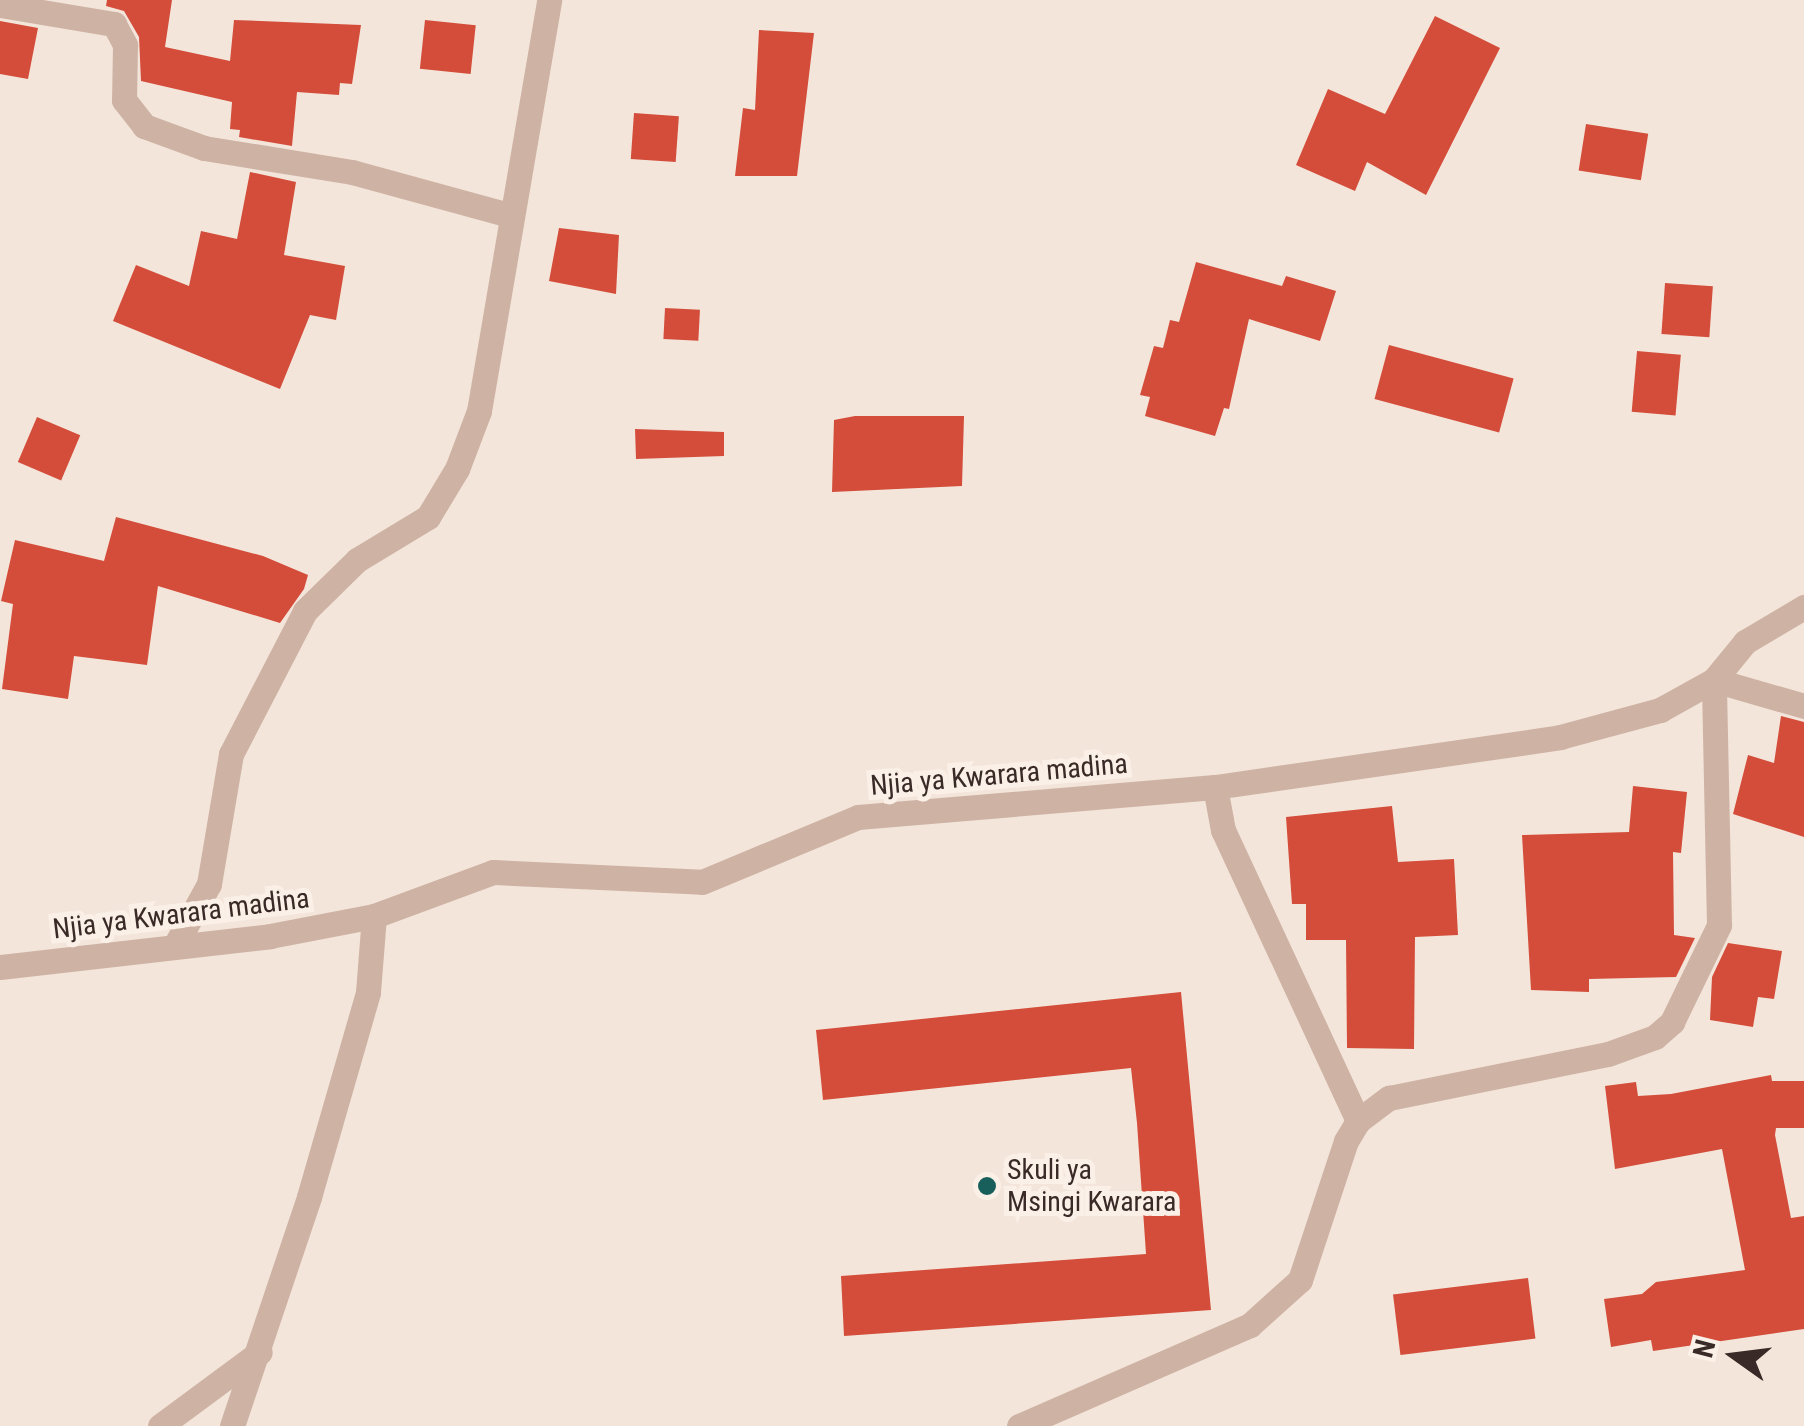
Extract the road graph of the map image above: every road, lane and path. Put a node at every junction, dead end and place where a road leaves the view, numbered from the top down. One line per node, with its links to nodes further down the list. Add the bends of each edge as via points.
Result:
1 (549, 0): 3 (street)
2 (0, 5): 3 (street, via 114,24 125,45 124,100 144,126 204,148 352,172)
3 (510, 215): 9 (street, via 479,411 457,469 428,517 358,560 306,611 230,754 209,884)
4 (1804, 607): 5 (street, Njia ya Kwarara madina, via 1746,642)
5 (1714, 680): 6 (street); 7 (street, Njia ya Kwarara madina, via 1660,710 1560,738); 11 (street, via 1719,925 1672,1022 1655,1037 1608,1054 1389,1098)
6 (1804, 706)
7 (1214, 788): 8 (street, Njia ya Kwarara madina, via 858,817 702,882 493,872); 11 (street, via 1236,859)
8 (374, 916): 9 (street, Njia ya Kwarara madina, via 270,936); 12 (street, via 368,992)
9 (176, 944): 10 (street, Njia ya Kwarara madina)
10 (0, 967)
11 (1358, 1121): 15 (street, via 1300,1280 1250,1324)
12 (260, 1352): 13 (street); 14 (street)
13 (160, 1426)
14 (232, 1426)
15 (1019, 1426)

